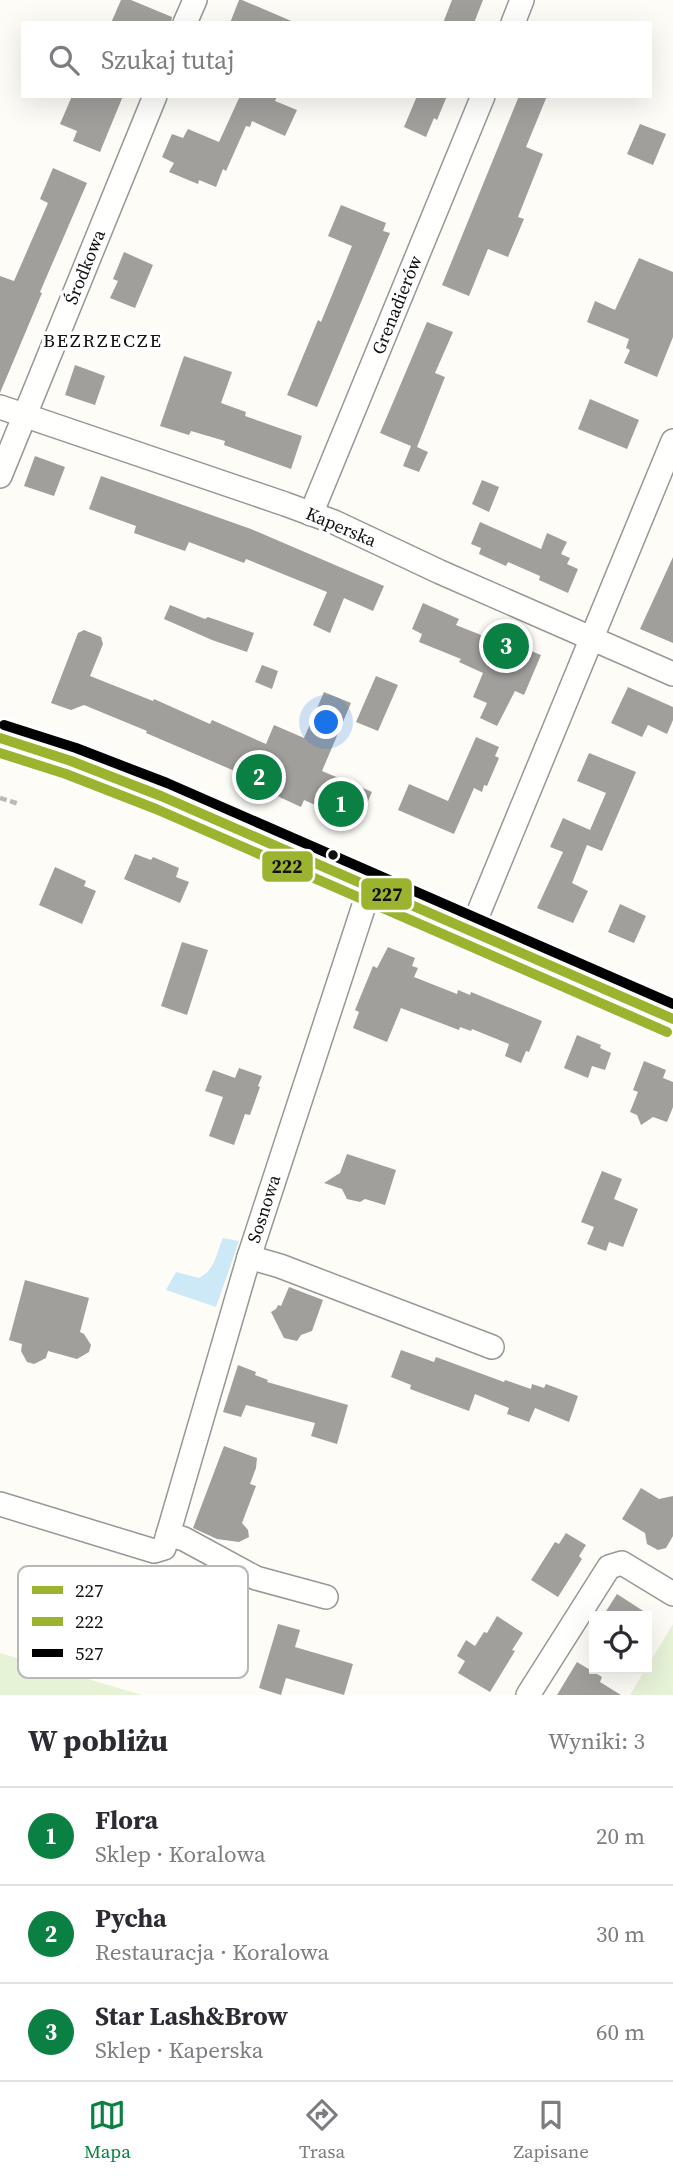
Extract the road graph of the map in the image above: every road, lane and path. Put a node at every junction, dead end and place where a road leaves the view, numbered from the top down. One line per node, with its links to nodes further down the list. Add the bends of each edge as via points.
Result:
1 (195, 0): 3 (street)
2 (522, 0): 4 (street)
3 (186, 21)
4 (514, 21)
5 (154, 98): 8 (street, Środkowa)
6 (482, 98): 11 (street, Grenadierów)
7 (0, 407): 8 (street, Kaperska)
8 (25, 414): 10 (street, Środkowa); 11 (street, Kaperska)
9 (673, 441): 12 (street)
10 (0, 476)
11 (311, 514): 12 (street, Kaperska)
12 (592, 638): 13 (street, Kaperska); 18 (street)
13 (673, 674)
14 (0, 738): 17 (street, via 130,783)
15 (0, 797): 16 (path)
16 (19, 804)
17 (370, 887): 18 (street); 20 (street, Sosnowa)
18 (471, 931): 19 (street)
19 (673, 1019)
20 (249, 1257): 21 (street); 23 (street, Sosnowa)
21 (492, 1347)
22 (0, 1504): 23 (street, via 154,1551 164,1548)
23 (168, 1534): 24 (street)
24 (234, 1566)
25 (248, 1574): 27 (street)
26 (673, 1594): 28 (street, via 622,1563 609,1567)
27 (326, 1597)
28 (528, 1695)

